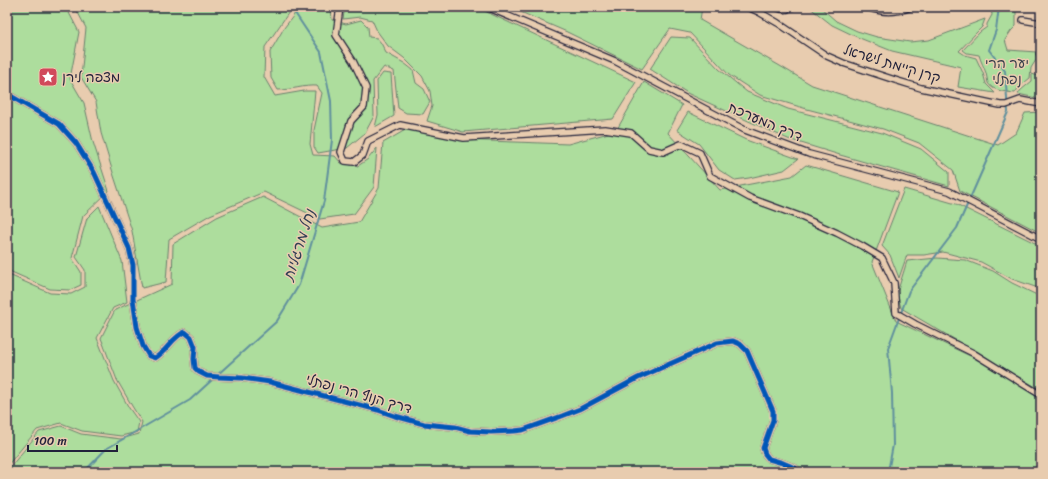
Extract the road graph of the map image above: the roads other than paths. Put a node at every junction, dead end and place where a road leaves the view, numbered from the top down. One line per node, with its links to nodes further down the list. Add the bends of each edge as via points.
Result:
1 (340, 7): 13 (street, via 336,35 366,88 364,107 351,121 344,140 341,152 345,161 354,162 363,155 368,141 400,125 464,138 605,129 631,133 649,149 664,152 681,144 700,153 710,176 750,198 837,233 882,258 894,283 896,313 973,353)
2 (487, 7): 12 (street, דרך המערכת, via 615,61 745,130 810,154 949,191)
3 (748, 7): 11 (street, קרן קיימת לישראל, via 778,23 827,56 870,72 921,88 1000,105 1020,100)
4 (776, 7): 5 (street, via 783,10)
5 (792, 7)
6 (867, 7): 7 (street, via 888,12)
7 (911, 7)
8 (1023, 20): 9 (street)
9 (1041, 23)
10 (7, 94): 14 (street, דרך הנוף הרי נפתלי, via 59,124 76,143 94,172 129,248 133,265 133,299 137,327 149,356 155,358 162,354 179,334 185,332 195,346 195,368 207,376 270,382 424,424 470,431 514,432 580,409 638,378 716,343 733,341 747,351 773,411 773,420 763,448 765,454 768,459 795,468)
11 (1041, 104)
12 (1041, 240)
13 (1041, 395)
14 (799, 472)

